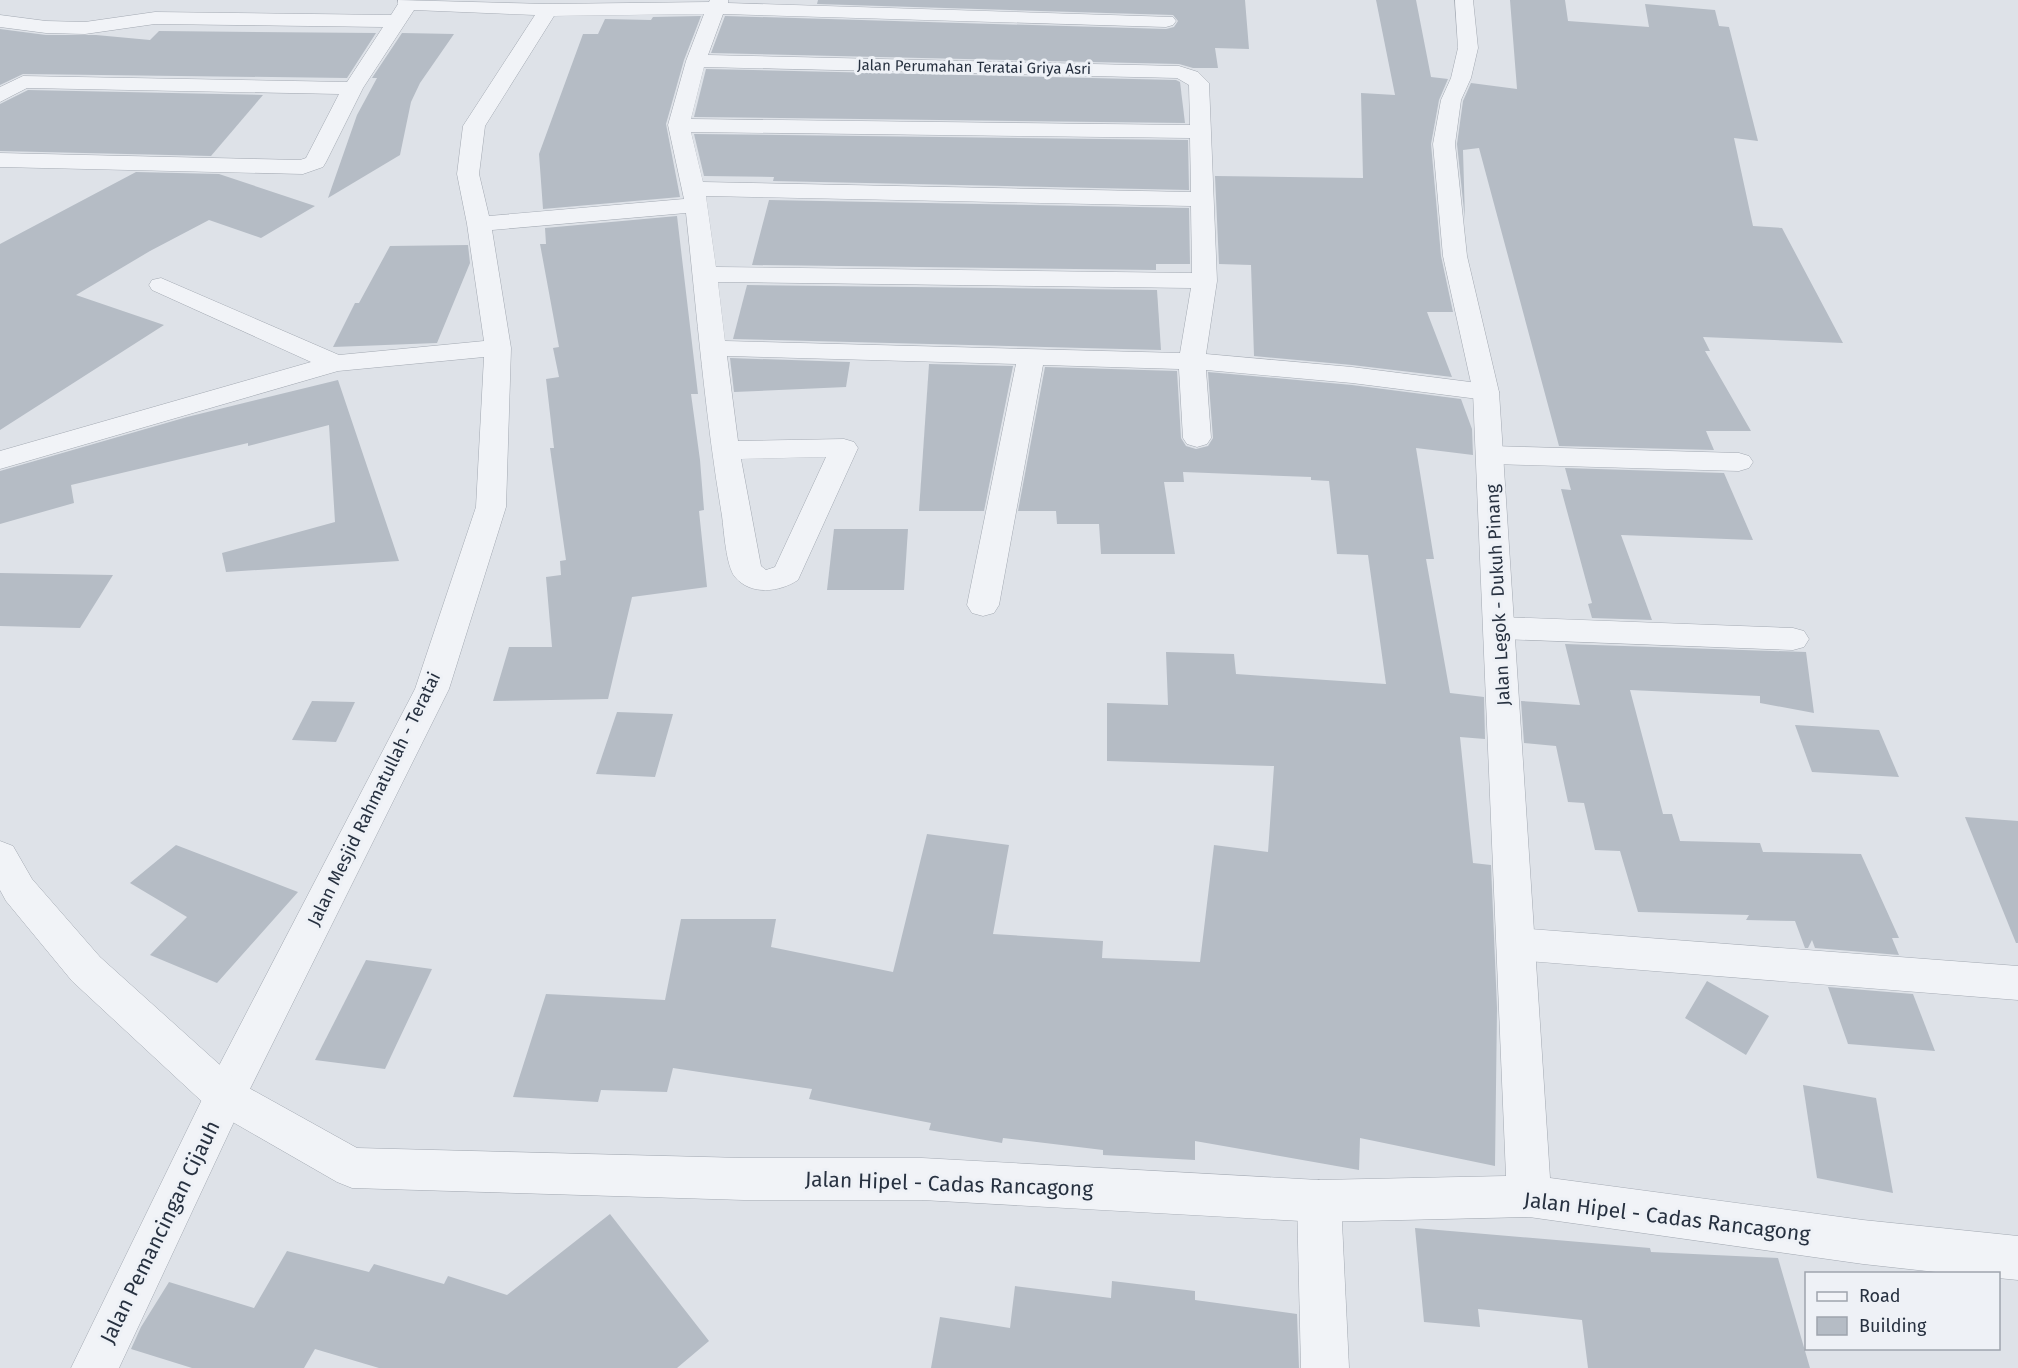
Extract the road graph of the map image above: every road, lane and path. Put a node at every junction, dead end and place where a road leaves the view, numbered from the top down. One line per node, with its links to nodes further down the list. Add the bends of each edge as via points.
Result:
1 (1091, 0): 11 (street)
2 (1464, 0): 30 (street, Jalan Legok - Dukuh Pinang, via 1468,48 1451,100 1444,144 1455,256)
3 (491, 3): 7 (street); 9 (street)
4 (642, 4): 5 (street); 9 (street)
5 (718, 4): 6 (street); 13 (street)
6 (864, 6): 8 (street)
7 (405, 8): 10 (street, via 155,18 85,28); 14 (street)
8 (1000, 9): 11 (street)
9 (548, 10): 21 (street, Jalan Mesjid Rahmatullah - Teratai, via 474,126 468,174)
10 (0, 21)
11 (1091, 21): 12 (street)
12 (1166, 21)
13 (696, 61): 16 (street); 17 (street, Jalan Perumahan Teratai Griya Asri, via 1179,72 1199,83)
14 (353, 88): 15 (street, via 23,82); 18 (street, via 315,162 303,167)
15 (0, 96)
16 (679, 125): 17 (street); 19 (street)
17 (1202, 132): 20 (street, Jalan Perumahan Teratai Griya Asri)
18 (0, 160)
19 (696, 197): 20 (street); 21 (street); 22 (street)
20 (1204, 199): 23 (street, Jalan Perumahan Teratai Griya Asri)
21 (479, 224): 25 (street, Jalan Mesjid Rahmatullah - Teratai)
22 (704, 274): 23 (street); 26 (street)
23 (1205, 281): 28 (street, Jalan Perumahan Teratai Griya Asri)
24 (161, 285): 29 (street)
25 (498, 348): 29 (street); 42 (street, Jalan Mesjid Rahmatullah - Teratai, via 491,507 432,689)
26 (713, 348): 27 (street); 32 (street)
27 (1031, 356): 28 (street); 36 (street)
28 (1192, 361): 30 (street); 31 (street, Jalan Perumahan Teratai Griya Asri)
29 (336, 363): 34 (street)
30 (1486, 392): 33 (street, Jalan Legok - Dukuh Pinang)
31 (1197, 438)
32 (725, 450): 32 (street, via 746,570 759,580 779,579 787,573 843,448)
33 (1491, 455): 35 (street); 37 (street, Jalan Legok - Dukuh Pinang)
34 (0, 460)
35 (1739, 462)
36 (982, 605)
37 (1500, 628): 38 (street); 40 (street, Jalan Legok - Dukuh Pinang)
38 (1793, 639)
39 (0, 856): 42 (street, Jalan Hipel - Cadas Rancagong, via 19,890 86,969)
40 (1516, 944): 41 (street); 43 (street, Jalan Legok - Dukuh Pinang)
41 (2018, 983)
42 (225, 1096): 44 (street, Jalan Hipel - Cadas Rancagong, via 352,1168 744,1179 922,1179); 46 (street, Jalan Pemancingan Cijauh)
43 (1529, 1197): 44 (street, Jalan Hipel - Cadas Rancagong); 45 (street, Jalan Hipel - Cadas Rancagong, via 1863,1242)
44 (1319, 1201): 47 (street)
45 (2018, 1258)
46 (95, 1368)
47 (1324, 1368)

